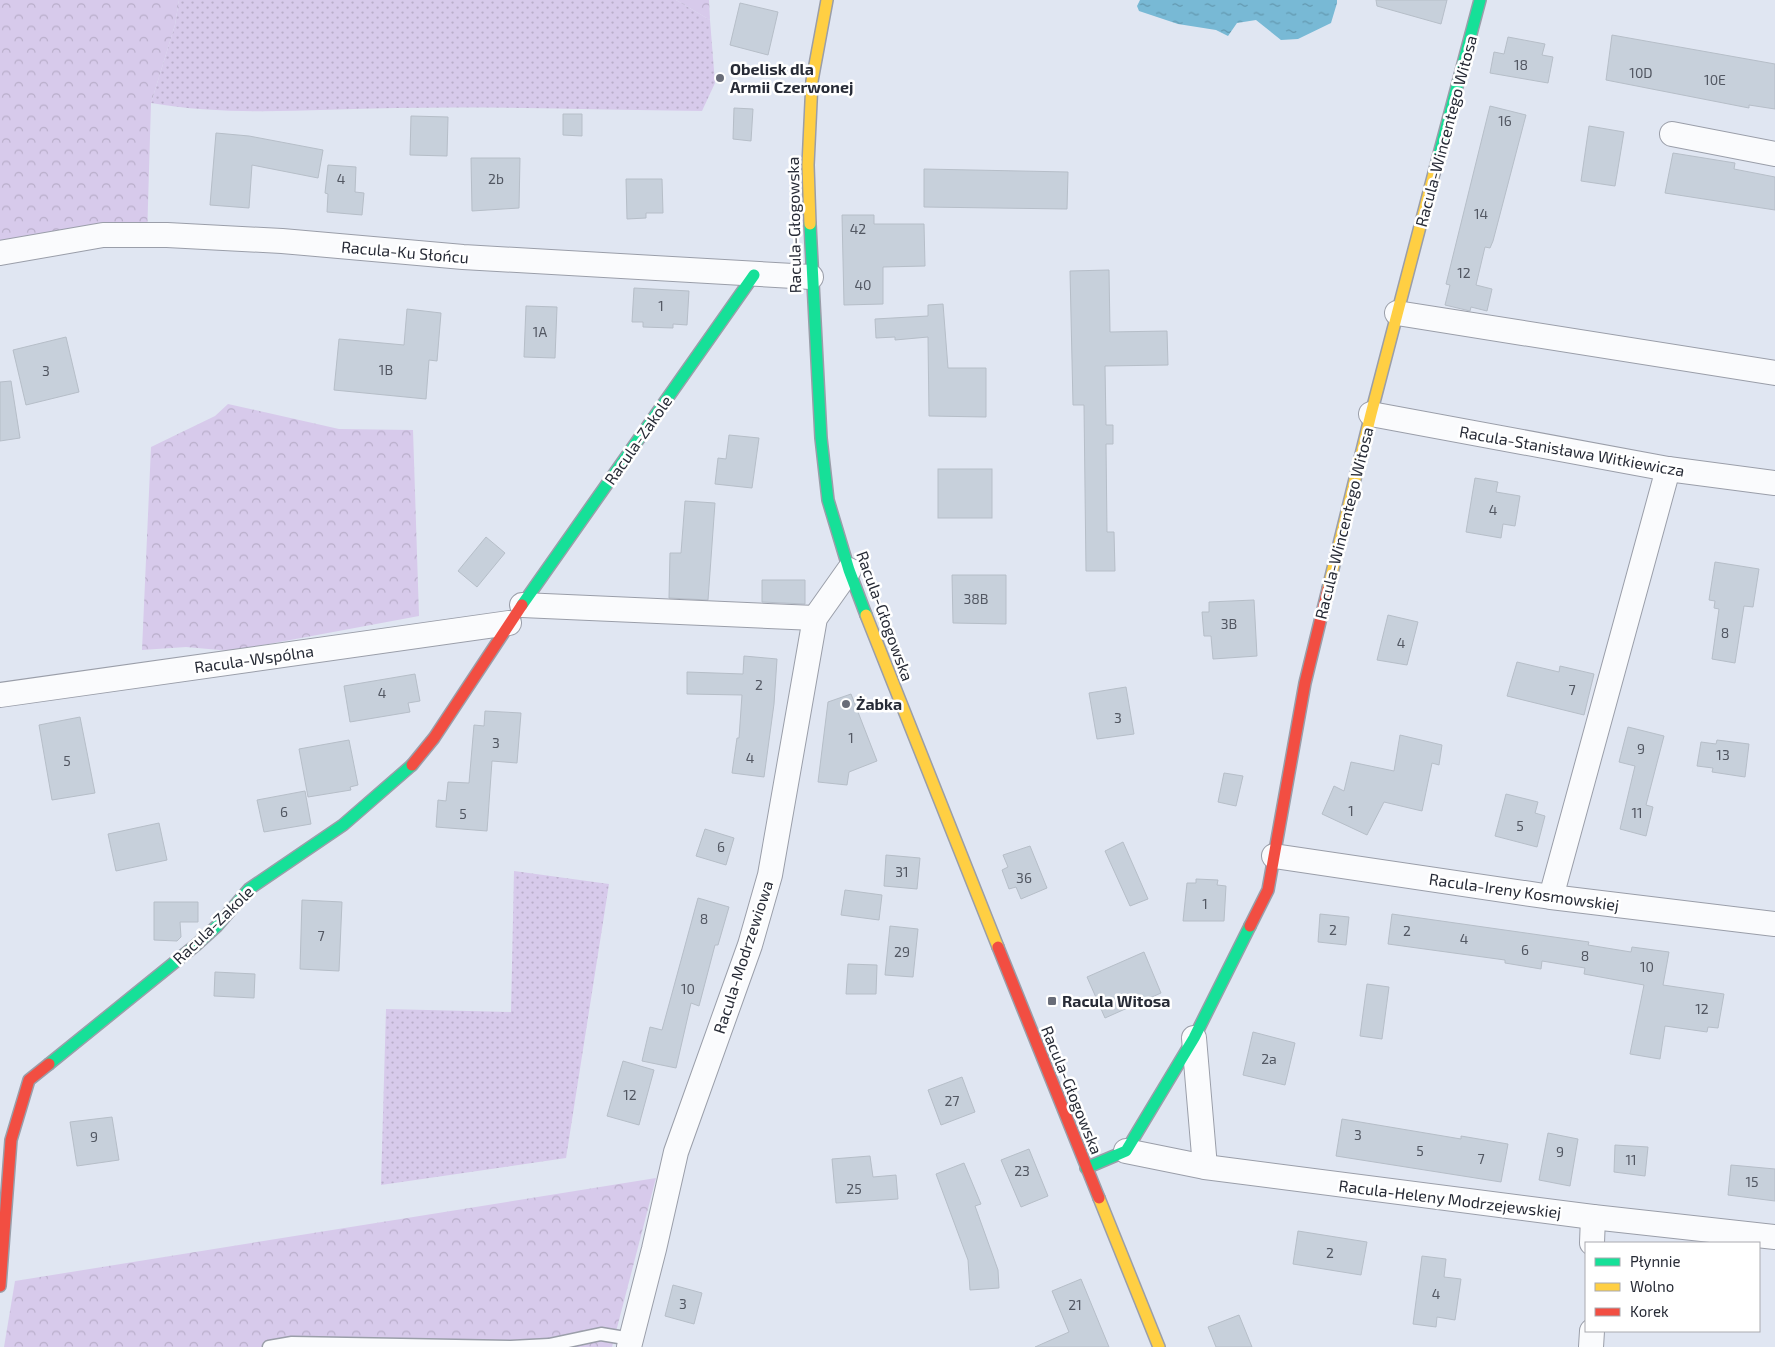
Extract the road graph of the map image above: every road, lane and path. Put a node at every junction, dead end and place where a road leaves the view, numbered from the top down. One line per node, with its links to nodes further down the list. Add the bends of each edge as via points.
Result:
1 (827, 0): 7 (street, Racula-Głogowska, via 812,82 808,166)
2 (1480, 0): 8 (street, Racula-Wincentego Witosa)
3 (1672, 134): 4 (street)
4 (1775, 154)
5 (0, 253): 6 (street, Racula-Ku Słońcu, via 103,235 167,235)
6 (754, 275): 7 (street, Racula-Ku Słońcu); 14 (street, Racula-Zakole)
7 (811, 277): 13 (street, Racula-Głogowska, via 827,490)
8 (1398, 313): 9 (street); 10 (street, Racula-Wincentego Witosa)
9 (1775, 373)
10 (1370, 414): 11 (street, Racula-Stanisława Witkiewicza); 17 (street, Racula-Wincentego Witosa, via 1305,683)
11 (1668, 469): 12 (street, Racula-Stanisława Witkiewicza); 18 (street)
12 (1775, 483)
13 (849, 570): 15 (street, Racula-Modrzewiowa); 23 (street, Racula-Głogowska)
14 (515, 614): 15 (street); 16 (street, Racula-Wspólna); 27 (street, Racula-Zakole, via 434,738 407,770 344,824 249,888 196,945 29,1080 12,1140)
15 (815, 618): 29 (street, Racula-Modrzewiowa, via 770,875 750,945 676,1152)
16 (0, 695)
17 (1274, 856): 18 (street, Racula-Ireny Kosmowskiej); 20 (street, Racula-Wincentego Witosa, via 1268,890)
18 (1551, 897): 19 (street, Racula-Ireny Kosmowskiej)
19 (1775, 924)
20 (1194, 1038): 21 (street, Racula-Wincentego Witosa); 22 (street)
21 (1126, 1151): 22 (street, Racula-Heleny Modrzejewskiej); 23 (street)
22 (1205, 1167): 24 (street, Racula-Heleny Modrzejewskiej)
23 (1086, 1168): 31 (street, Racula-Głogowska)
24 (1593, 1217): 25 (street, Racula-Heleny Modrzejewskiej); 26 (street)
25 (1775, 1237)
26 (1592, 1242)
27 (0, 1286)
28 (1592, 1332): 32 (street)
29 (630, 1343): 30 (lane, via 601,1334 549,1345 511,1347 292,1343)
30 (269, 1347)
31 (1159, 1347)
32 (1591, 1347)

